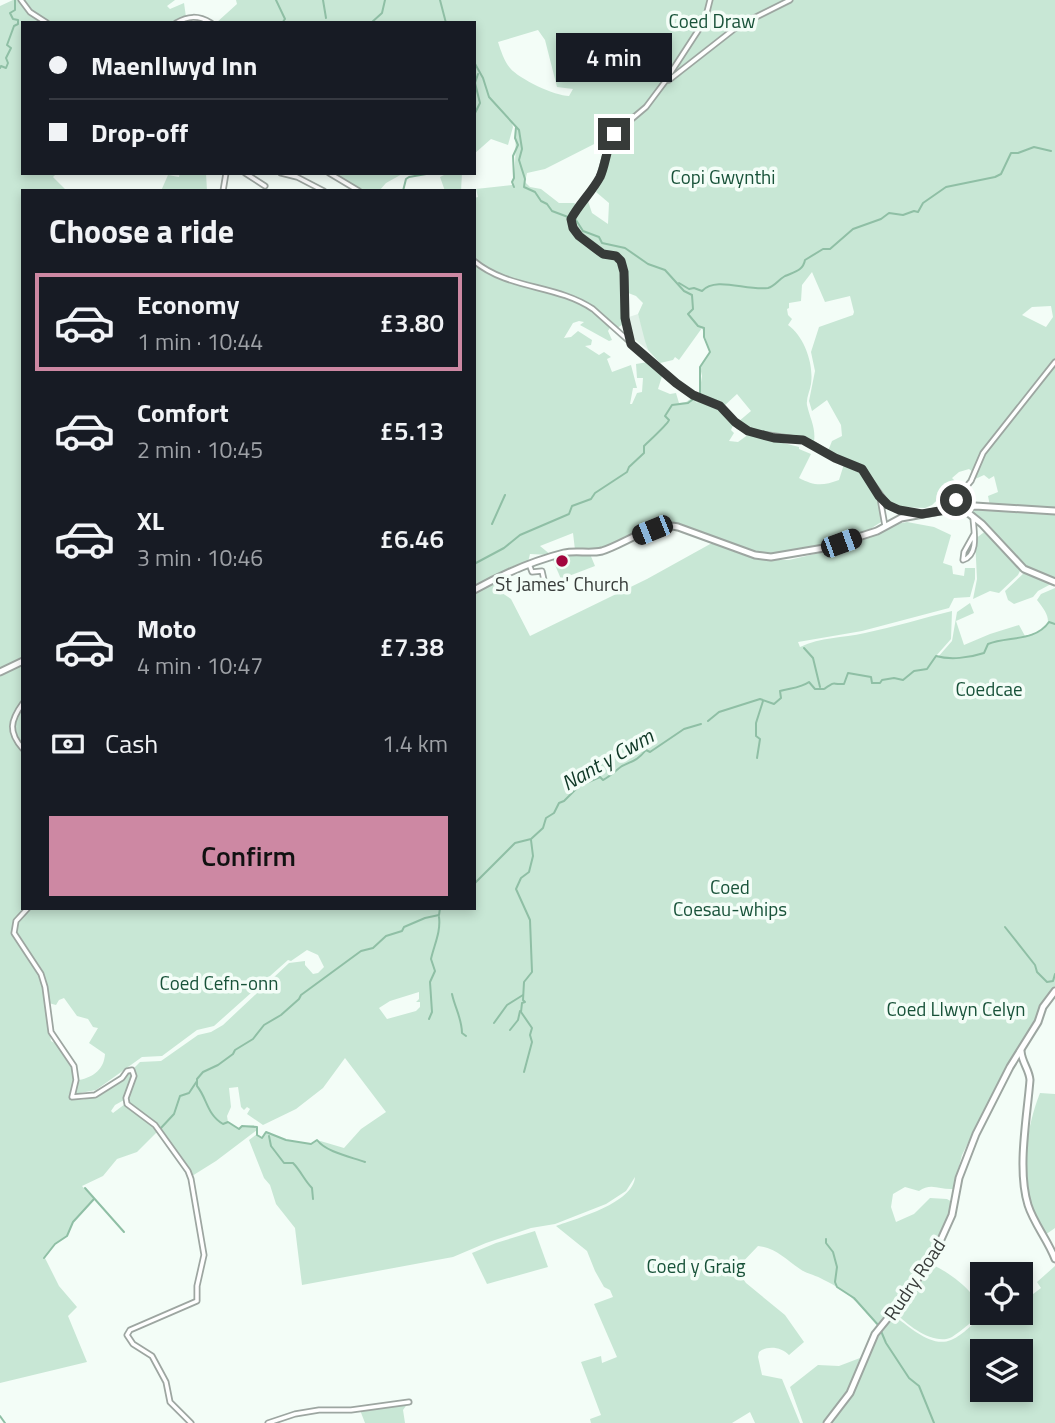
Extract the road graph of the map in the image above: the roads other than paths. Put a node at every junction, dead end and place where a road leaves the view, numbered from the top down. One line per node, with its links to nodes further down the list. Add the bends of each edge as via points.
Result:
1 (21, 0): 4 (street)
2 (710, 0): 7 (street, via 705,20)
3 (790, 0): 7 (street, via 738,26)
4 (44, 21)
5 (179, 21): 6 (street, via 186,17)
6 (206, 21)
7 (664, 83): 15 (street, via 646,107 614,134 601,175 571,218 579,236 621,261)
8 (248, 175): 11 (street)
9 (289, 175): 12 (street)
10 (332, 175): 13 (street)
11 (265, 186)
12 (320, 189)
13 (356, 189)
14 (476, 262): 15 (street, via 490,273 578,299)
15 (631, 344): 17 (street, via 676,383 720,406 744,429 803,440 862,469)
16 (1055, 362): 18 (street, via 983,453 971,481 956,499)
17 (879, 496): 20 (street, via 899,510); 22 (street)
18 (960, 508): 19 (street); 20 (street); 21 (street)
19 (1055, 511)
20 (922, 514): 22 (street)
21 (974, 517): 23 (street); 25 (street, via 1024,569)
22 (885, 526): 24 (street, via 824,548 771,557 668,526 600,551 569,552)
23 (974, 534): 23 (street, via 974,549 963,560 964,552)
24 (529, 564): 26 (street, via 532,572 542,571 544,580); 27 (street)
25 (1055, 582)
26 (537, 584)
27 (476, 589)
28 (21, 662): 29 (street)
29 (0, 672)
30 (21, 706): 31 (street, via 11,728)
31 (21, 746)
32 (26, 910): 37 (street, via 16,920 14,933 41,974 51,1032 74,1066 72,1097 95,1096 132,1070 127,1104 155,1125 188,1171 204,1255 197,1301 127,1335 133,1345 152,1356 166,1382 170,1402)
33 (1055, 991): 34 (street, Rudry Road)
34 (1021, 1051): 35 (street, via 1021,1061 1030,1074 1024,1191); 39 (street, Rudry Road, via 967,1154 952,1214 934,1255 875,1334 850,1393)
35 (1055, 1259)
36 (409, 1402): 38 (street, via 319,1410)
37 (191, 1423)
38 (268, 1423)
39 (827, 1423)

